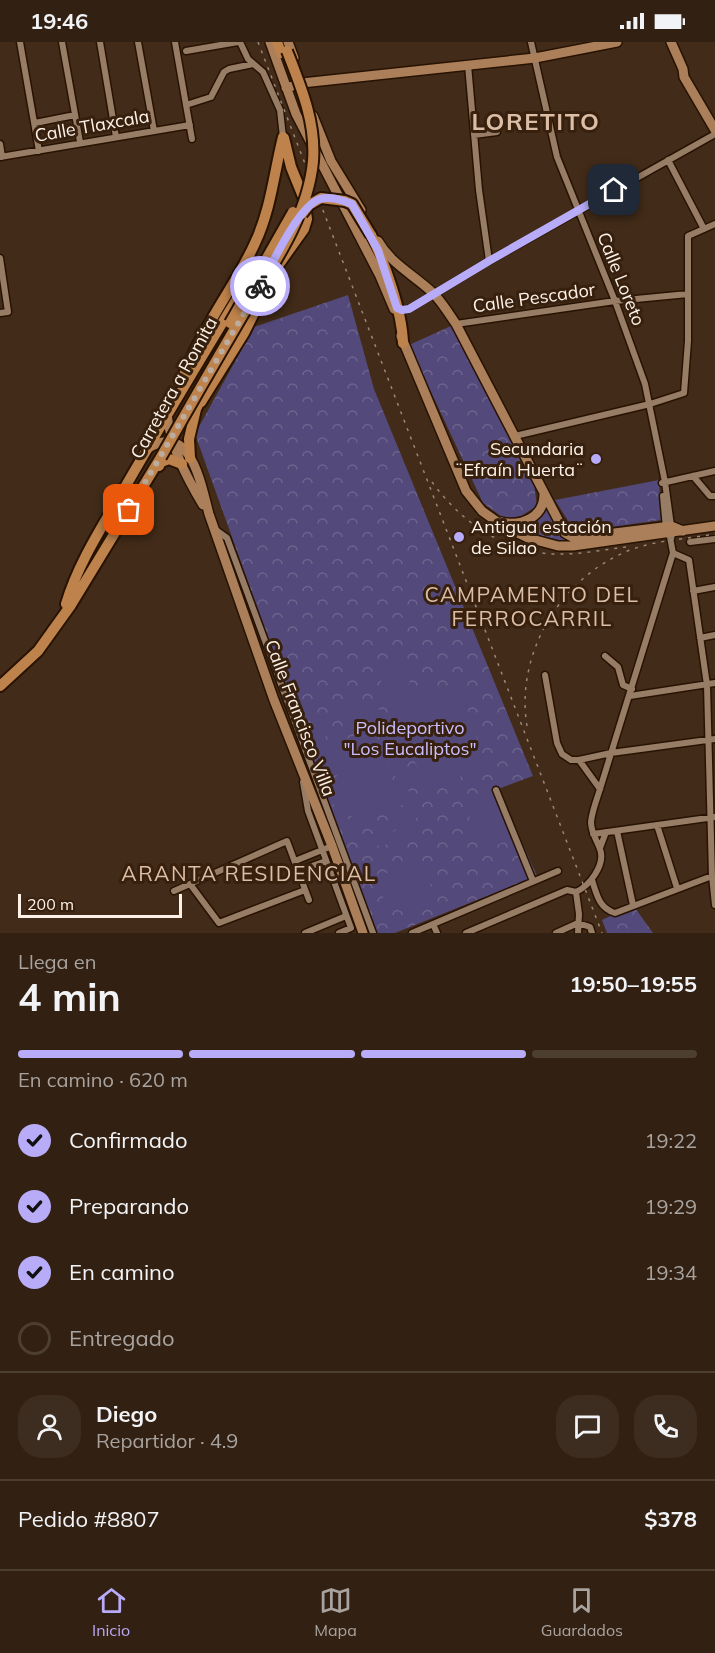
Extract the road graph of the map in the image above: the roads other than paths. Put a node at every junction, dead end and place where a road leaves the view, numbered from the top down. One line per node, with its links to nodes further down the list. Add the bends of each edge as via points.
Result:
1 (20, 42): 25 (street)
2 (62, 42): 23 (street)
3 (100, 42): 32 (street)
4 (138, 42): 27 (street)
5 (175, 42): 20 (street)
6 (239, 42): 13 (street); 15 (street)
7 (270, 42): 19 (street)
8 (277, 42): 12 (main road)
9 (531, 42): 14 (street, Calle Loreto)
10 (617, 42): 14 (street)
11 (671, 42): 17 (street)
12 (285, 47): 18 (street); 43 (main road, Carretera a Romita, bridge, via 306,102 313,148 310,177); 49 (main road, Carretera a Romita, bridge, via 304,117 305,174 296,206)
13 (186, 51)
14 (535, 58): 16 (street); 41 (street, Calle Loreto, via 557,157)
15 (253, 63): 20 (street, via 229,69 220,75 211,97); 33 (street, via 263,72 280,110)
16 (468, 65): 18 (street); 31 (street)
17 (683, 69): 24 (street); 28 (street)
18 (302, 83): 19 (street); 21 (street)
19 (286, 88): 22 (street)
20 (186, 105): 26 (street)
21 (311, 111): 22 (street); 40 (street)
22 (296, 114): 40 (street)
23 (75, 115): 25 (street); 35 (street)
24 (715, 118)
25 (35, 123): 37 (street)
26 (190, 125): 27 (street, Calle Tlaxcala); 34 (street)
27 (154, 130): 32 (street, Calle Tlaxcala)
28 (715, 130)
29 (496, 132): 31 (street)
30 (715, 134): 39 (street)
31 (474, 135): 48 (street)
32 (116, 136): 35 (street, Calle Tlaxcala)
33 (284, 137): 59 (main road, via 304,199 304,229 277,267 244,333); 60 (main road, via 261,229 241,272 203,335)
34 (192, 139)
35 (80, 142): 37 (street, Calle Tlaxcala)
36 (0, 144): 38 (street)
37 (39, 151): 38 (street, Calle Tlaxcala)
38 (1, 157)
39 (668, 160): 41 (street); 44 (street)
40 (327, 164): 45 (street); 45 (street)
41 (578, 210): 48 (street); 52 (street, Calle Loreto)
42 (715, 224): 44 (street)
43 (293, 226): 45 (main road, bridge, via 309,205 329,198 352,204); 47 (main road, Carretera a Romita, bridge)
44 (704, 229): 50 (street, via 688,237)
45 (368, 234): 51 (street, via 397,265); 53 (main road, via 378,250); 56 (street)
46 (0, 258): 54 (street, via 8,312)
47 (275, 260): 59 (main road, bridge); 63 (main road, Carretera a Romita, bridge)
48 (489, 261): 51 (street)
49 (256, 276): 57 (main road, bridge, via 238,297); 63 (main road, Carretera a Romita, bridge)
50 (688, 294): 52 (street, Calle Pescador); 58 (street, via 684,393)
51 (435, 295): 53 (street, via 409,309); 55 (street)
52 (615, 301): 55 (street, Calle Pescador); 58 (street, Calle Loreto)
53 (397, 308): 56 (main road)
54 (0, 313)
55 (456, 324): 61 (street)
56 (403, 343): 70 (street, via 460,480)
57 (176, 400): 59 (main road, via 183,410); 60 (main road)
58 (650, 404): 61 (street); 67 (street, Calle Loreto)
59 (199, 405): 64 (main road)
60 (167, 414): 62 (street, Calle Francisco Villa); 63 (main road)
61 (515, 436): 68 (street)
62 (174, 442): 63 (street, via 161,442); 64 (street, Calle Francisco Villa)
63 (155, 454): 80 (main road, Carretera a Romita)
64 (186, 461): 72 (street, Calle Francisco Villa); 80 (main road, via 161,462 85,592)
65 (715, 471): 66 (street)
66 (693, 477): 67 (street); 69 (street, via 710,496)
67 (663, 481): 73 (street, Calle Loreto)
68 (543, 490): 70 (street, via 543,506 529,519 512,524); 75 (street)
69 (715, 496)
70 (490, 518): 75 (street, via 544,544)
71 (715, 526): 73 (street)
72 (214, 528): 94 (street, Calle Francisco Villa); 126 (street, via 226,538)
73 (670, 532): 75 (street); 77 (street, Calle Loreto)
74 (715, 539): 76 (street)
75 (573, 542)
76 (690, 542)
77 (673, 553): 79 (street, via 688,560); 89 (street)
78 (715, 587): 79 (street)
79 (693, 591): 82 (street)
80 (69, 604): 85 (main road, Carretera a Romita, via 41,641); 88 (main road, Carretera a Romita, via 38,651)
81 (715, 635): 82 (street)
82 (700, 638): 87 (street)
83 (605, 656): 89 (street, via 618,667 623,685)
84 (544, 675): 92 (street, via 556,743 562,754)
85 (0, 679)
86 (715, 683): 87 (street)
87 (706, 685): 89 (street); 90 (street)
88 (0, 686)
89 (631, 692): 91 (street)
90 (711, 740): 91 (street); 93 (street)
91 (611, 753): 92 (street); 95 (street)
92 (579, 760): 95 (street)
93 (712, 762): 97 (street)
94 (302, 770): 102 (street, Calle Francisco Villa); 104 (street, via 308,811)
95 (600, 789): 101 (street, via 591,823)
96 (496, 790): 111 (street)
97 (713, 817): 98 (street); 109 (street)
98 (657, 825): 99 (street); 113 (street)
99 (617, 831): 100 (street); 119 (street)
100 (606, 832): 101 (street); 103 (street)
101 (593, 834): 103 (street)
102 (332, 846): 104 (street); 120 (street, Calle Francisco Villa)
103 (600, 848): 110 (street)
104 (322, 850): 105 (street); 106 (street)
105 (295, 861): 107 (street); 112 (street, via 287,841)
106 (327, 861): 107 (street); 120 (street)
107 (298, 871): 114 (street)
108 (558, 871): 111 (street)
109 (713, 872): 113 (street); 118 (street)
110 (592, 880): 116 (street); 119 (street, via 600,905 607,911 623,912)
111 (533, 881): 122 (street)
112 (190, 884): 114 (street, via 219,923); 115 (street)
113 (677, 888): 119 (street)
114 (305, 890): 117 (street)
115 (174, 891)
116 (576, 892): 121 (street); 129 (street, via 567,890)
117 (309, 900)
118 (714, 902)
119 (633, 905)
120 (351, 918): 123 (street); 124 (street, via 351,928); 125 (street, Calle Francisco Villa)
121 (578, 923): 130 (street); 131 (street); 132 (street, via 590,927)
122 (433, 924): 127 (street); 128 (street)
123 (305, 933)
124 (339, 933)
125 (363, 933)
126 (373, 933)
127 (412, 933)
128 (437, 933)
129 (466, 933)
130 (556, 933)
131 (578, 933)
132 (592, 933)

